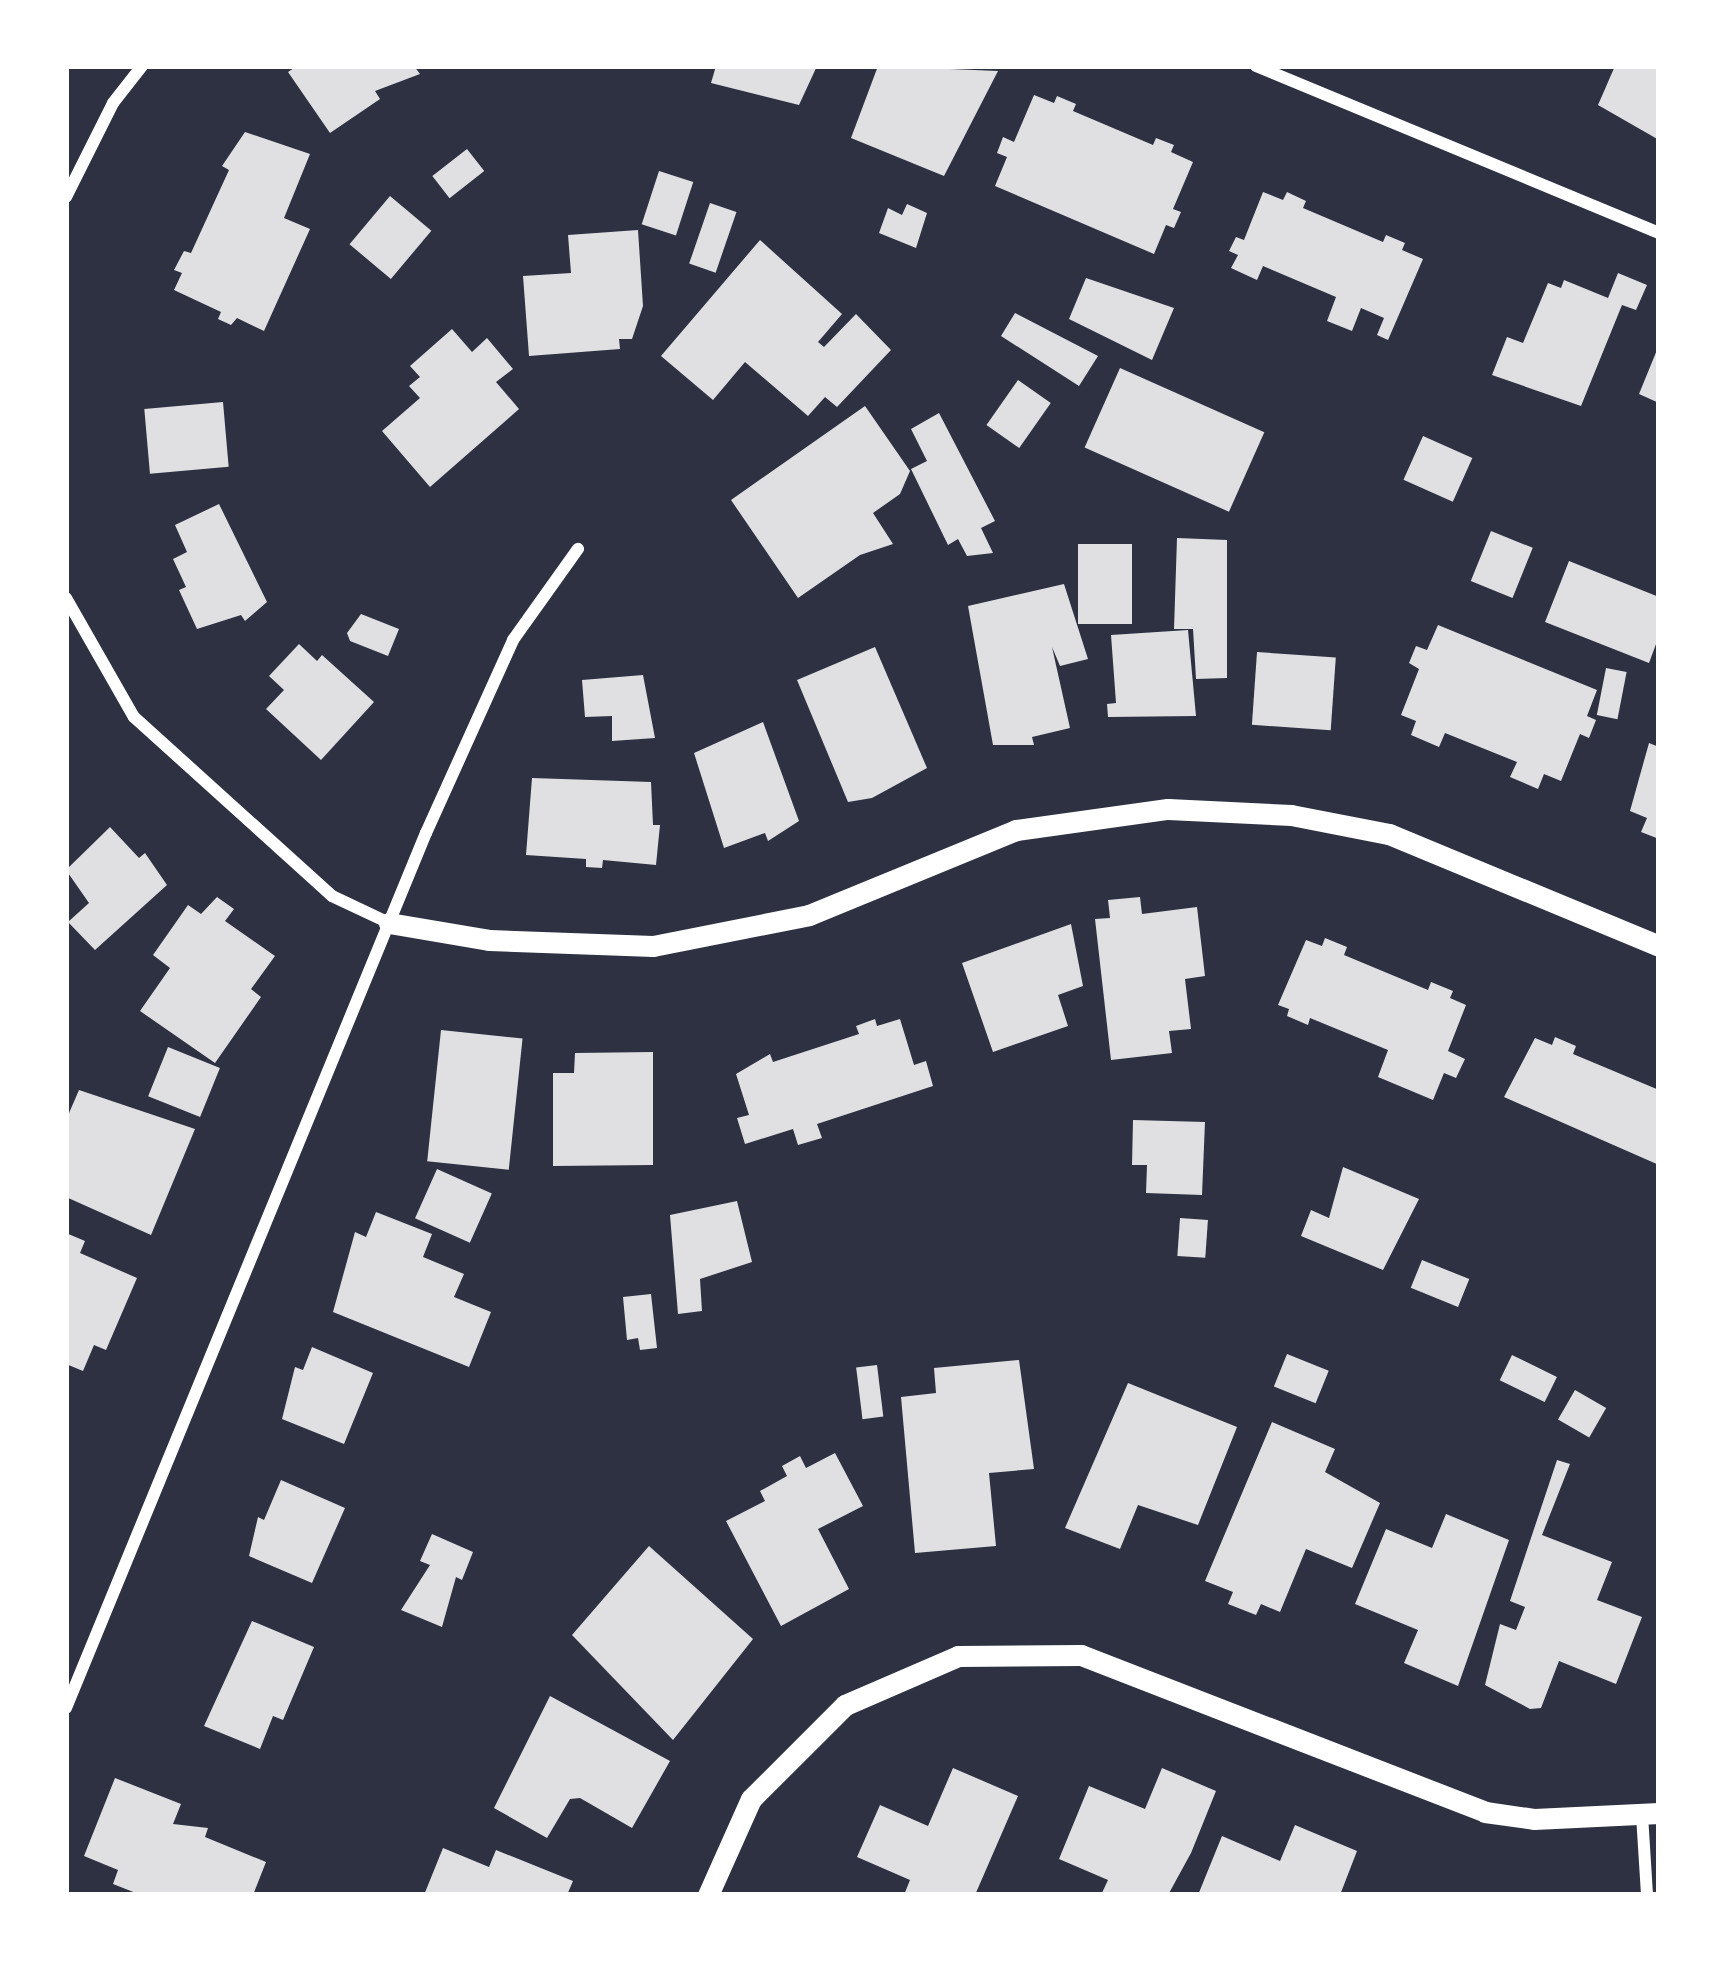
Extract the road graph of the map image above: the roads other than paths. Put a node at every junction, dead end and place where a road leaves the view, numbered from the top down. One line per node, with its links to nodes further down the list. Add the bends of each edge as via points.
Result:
1 (142, 66): 3 (street, via 113,103)
2 (1256, 66): 4 (street)
3 (66, 197)
4 (1659, 233)
5 (578, 549): 7 (street, via 513,640)
6 (66, 598): 7 (street, via 134,717 317,884)
7 (389, 922): 8 (street, via 489,940 653,946 808,915 1016,830 1168,808 1291,815 1389,834); 9 (street)
8 (1659, 946)
9 (66, 1708)
10 (1651, 1814): 11 (street, via 1534,1819 1485,1812 1081,1655 958,1656 845,1705 751,1799); 12 (street)
11 (708, 1895)
12 (1647, 1895)

